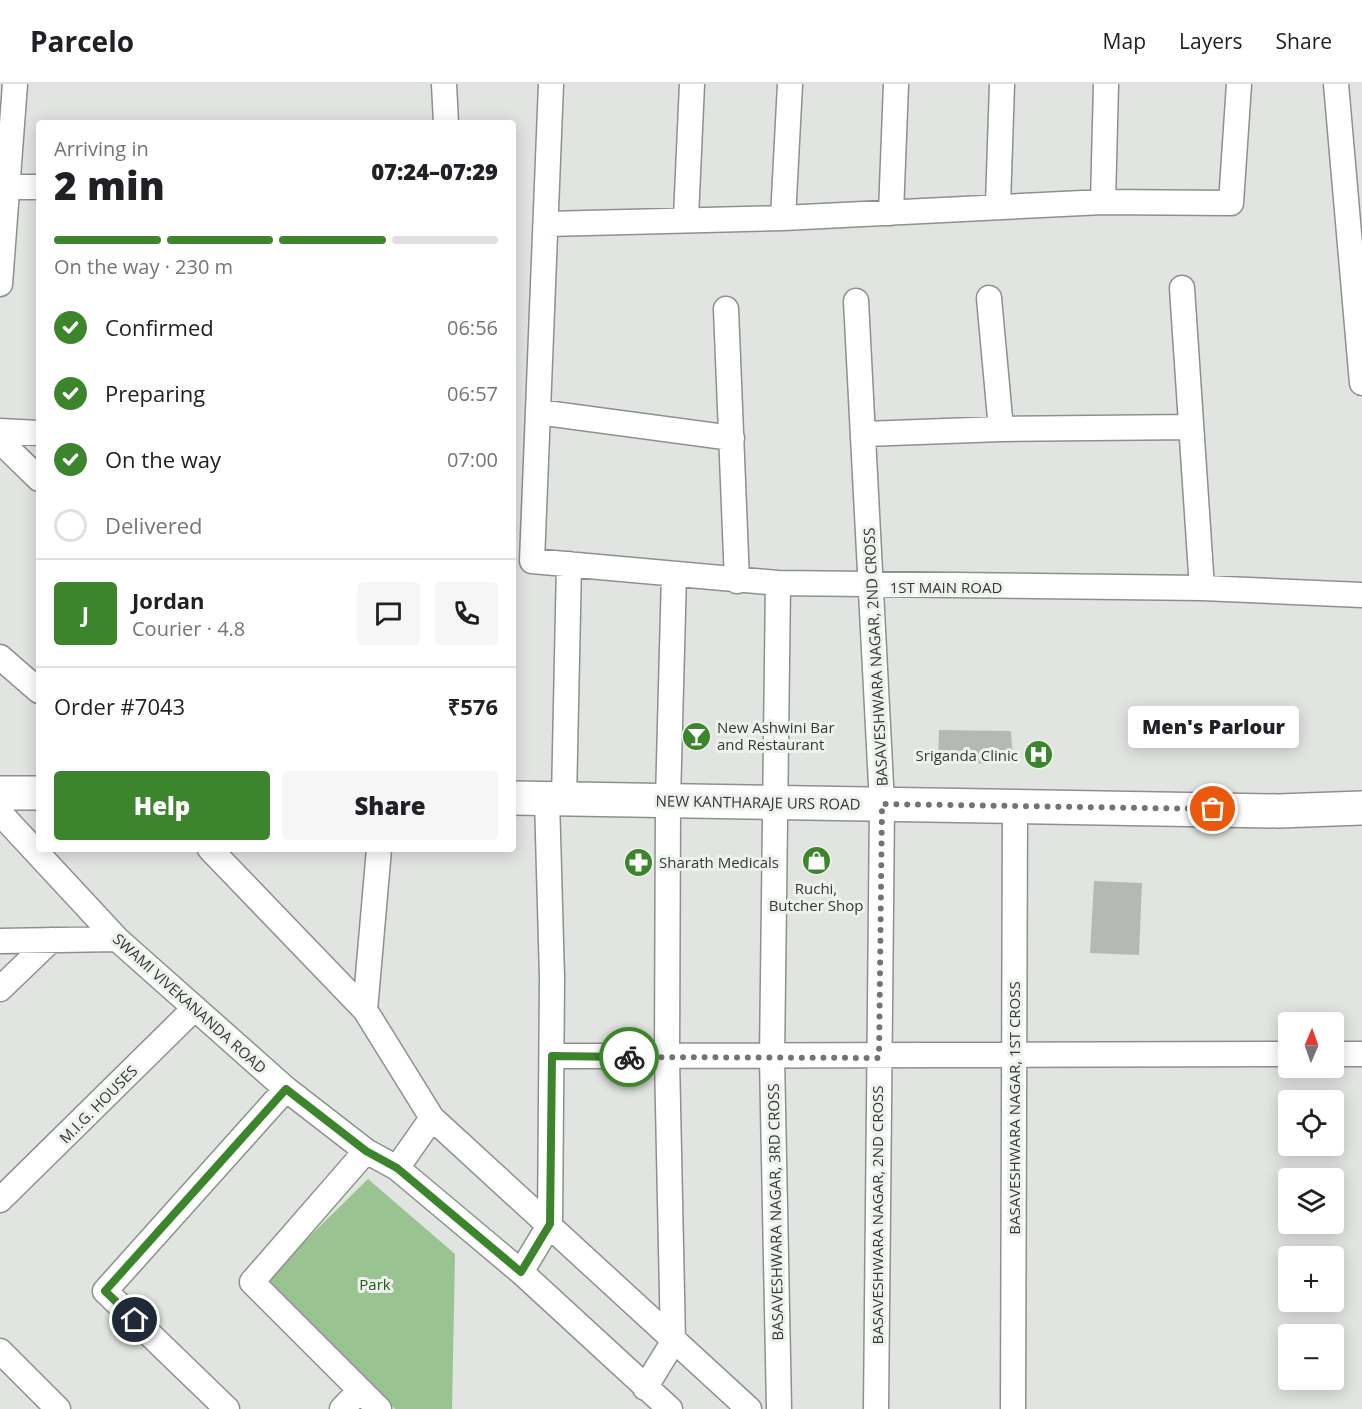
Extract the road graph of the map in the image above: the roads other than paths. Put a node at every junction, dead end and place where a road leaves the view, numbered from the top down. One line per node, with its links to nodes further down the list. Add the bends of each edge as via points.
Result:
1 (15, 84): 12 (street)
2 (444, 84): 11 (street)
3 (551, 84): 19 (street)
4 (692, 84): 17 (street)
5 (790, 84): 18 (street)
6 (896, 84): 16 (street)
7 (1002, 84): 15 (street)
8 (1106, 84): 14 (street)
9 (1239, 84): 14 (street, via 1231,203)
10 (1336, 84): 25 (street)
11 (446, 120)
12 (7, 187): 13 (street); 20 (street)
13 (36, 187)
14 (1103, 202): 15 (street)
15 (998, 206): 16 (street)
16 (891, 213): 18 (street)
17 (686, 218): 18 (street); 19 (street)
18 (783, 218)
19 (547, 224): 26 (street)
20 (0, 284)
21 (1182, 288): 27 (street)
22 (989, 298): 28 (street)
23 (856, 302): 31 (street, BASAVESHWARA NAGAR, 2ND CROSS)
24 (726, 309): 32 (street)
25 (1362, 383)
26 (538, 412): 32 (street); 35 (street, 1ST MAIN ROAD, via 532,561)
27 (1191, 427): 28 (street); 40 (street)
28 (1001, 429): 31 (street)
29 (0, 431): 30 (street)
30 (36, 433)
31 (864, 434): 39 (street, BASAVESHWARA NAGAR, 2ND CROSS)
32 (732, 438): 37 (street)
33 (0, 441): 34 (street)
34 (36, 476)
35 (569, 564): 36 (street, 1ST MAIN ROAD); 47 (street)
36 (674, 574): 37 (street, 1ST MAIN ROAD); 48 (street)
37 (737, 581): 38 (street, 1ST MAIN ROAD)
38 (778, 584): 39 (street, 1ST MAIN ROAD); 49 (street, BASAVESHWARA NAGAR, 3RD CROSS)
39 (871, 586): 40 (street, 1ST MAIN ROAD); 50 (street, BASAVESHWARA NAGAR, 2ND CROSS)
40 (1202, 588): 41 (street, 1ST MAIN ROAD)
41 (1362, 595)
42 (0, 657): 43 (street)
43 (36, 688)
44 (0, 793): 45 (main road)
45 (36, 793)
46 (516, 798): 47 (main road, NEW KANTHARAJE URS ROAD)
47 (555, 799): 48 (main road, NEW KANTHARAJE URS ROAD); 67 (street)
48 (668, 800): 49 (main road, NEW KANTHARAJE URS ROAD); 69 (street)
49 (775, 802): 50 (main road, NEW KANTHARAJE URS ROAD); 70 (street, BASAVESHWARA NAGAR, 3RD CROSS)
50 (882, 804): 51 (main road, NEW KANTHARAJE URS ROAD); 71 (street, BASAVESHWARA NAGAR, 2ND CROSS)
51 (1015, 806): 52 (main road, NEW KANTHARAJE URS ROAD, via 1279,811); 68 (street, BASAVESHWARA NAGAR, 1ST CROSS)
52 (1362, 808)
53 (0, 813): 55 (street, SWAMI VIVEKANANDA ROAD)
54 (36, 852): 58 (street, SWAMI VIVEKANANDA ROAD)
55 (36, 852)
56 (213, 852): 63 (street)
57 (379, 852): 63 (street)
58 (117, 939): 59 (street); 62 (street, SWAMI VIVEKANANDA ROAD)
59 (51, 940): 60 (street); 61 (street)
60 (0, 941)
61 (0, 990)
62 (195, 1008): 72 (street, SWAMI VIVEKANANDA ROAD); 76 (street, M.I.G. HOUSES)
63 (365, 1010): 73 (street)
64 (1278, 1054): 68 (street)
65 (1344, 1054): 66 (street)
66 (1362, 1054)
67 (552, 1056): 69 (street); 77 (street)
68 (1014, 1057): 71 (street); 91 (street, BASAVESHWARA NAGAR, 1ST CROSS)
69 (667, 1058): 70 (street); 79 (street)
70 (772, 1058): 71 (street); 89 (street, BASAVESHWARA NAGAR, 3RD CROSS)
71 (879, 1058): 90 (street, BASAVESHWARA NAGAR, 2ND CROSS)
72 (286, 1089): 74 (street, SWAMI VIVEKANANDA ROAD); 84 (street, via 105,1291)
73 (432, 1118): 75 (street); 77 (street)
74 (366, 1151): 75 (street, SWAMI VIVEKANANDA ROAD); 82 (street, via 252,1282)
75 (397, 1168): 78 (street, SWAMI VIVEKANANDA ROAD)
76 (0, 1200)
77 (550, 1224): 78 (street); 79 (street)
78 (521, 1272): 81 (street, SWAMI VIVEKANANDA ROAD)
79 (673, 1342): 81 (street); 88 (street)
80 (0, 1352): 83 (street)
81 (645, 1388): 87 (street, SWAMI VIVEKANANDA ROAD)
82 (360, 1390): 85 (street); 86 (street)
83 (58, 1409)
84 (226, 1409)
85 (342, 1409)
86 (379, 1409)
87 (670, 1409)
88 (749, 1409)
89 (779, 1409)
90 (876, 1409)
91 (1013, 1409)

